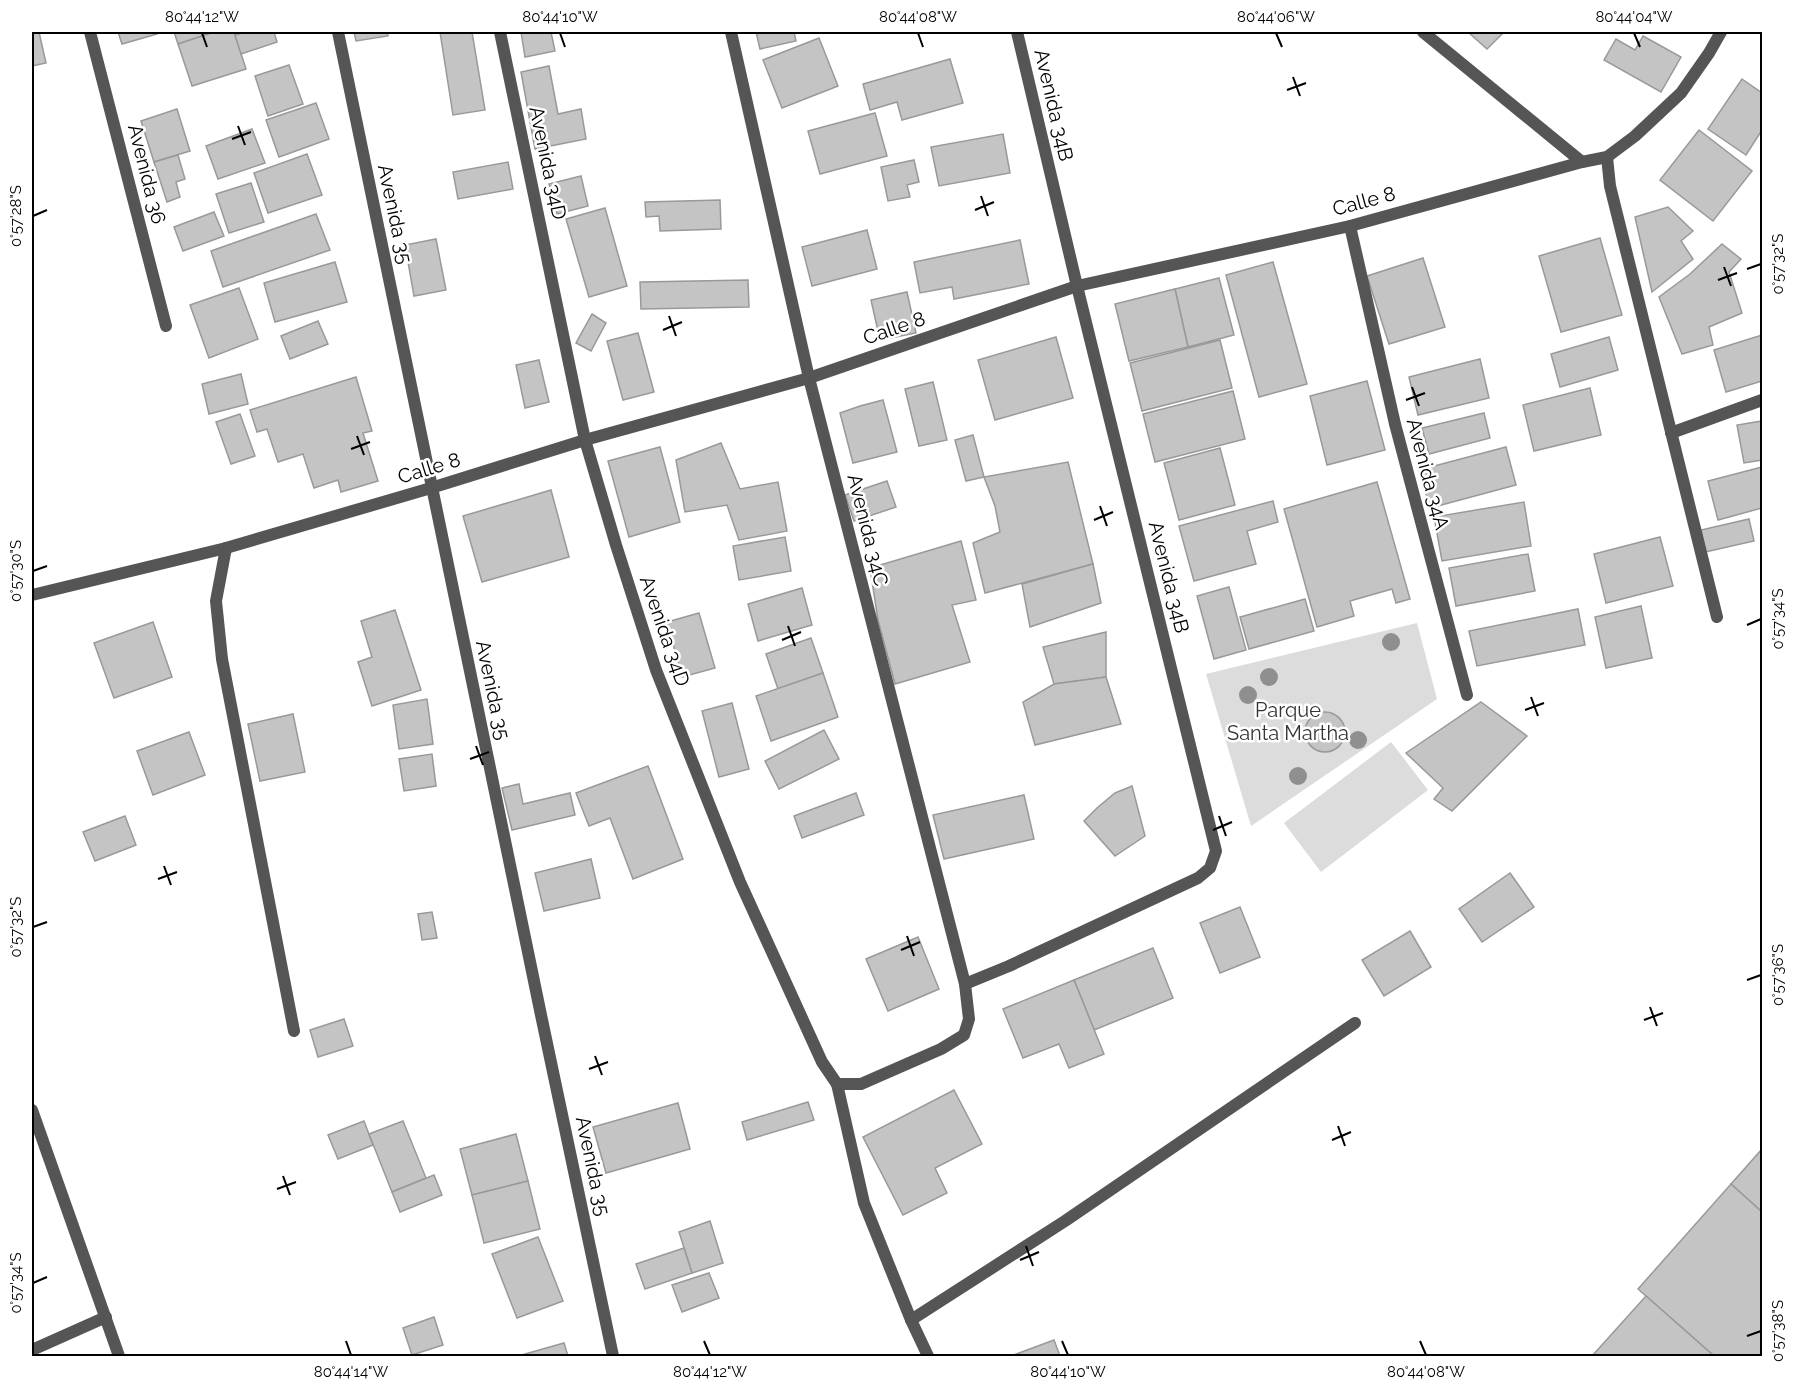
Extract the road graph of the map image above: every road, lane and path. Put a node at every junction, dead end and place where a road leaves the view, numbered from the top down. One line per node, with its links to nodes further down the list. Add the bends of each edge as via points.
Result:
1 (90, 32): 12 (street, Avenida 36)
2 (338, 32): 17 (street, Avenida 35)
3 (500, 32): 16 (street, Avenida 34D)
4 (731, 32): 13 (street, Avenida 34C)
5 (1017, 32): 11 (street, Avenida 34B)
6 (1423, 32): 9 (street)
7 (1721, 32): 8 (street, Calle 8, via 1681,93)
8 (1607, 157): 9 (street, Calle 8); 15 (street, via 1610,186)
9 (1582, 162): 10 (street, Calle 8)
10 (1350, 226): 11 (street, Calle 8); 21 (street, Avenida 34A, via 1395,424)
11 (1077, 286): 13 (street, Calle 8); 22 (street, Avenida 34B, via 1216,851 1210,868 1198,878)
12 (166, 326)
13 (809, 378): 16 (street, Calle 8); 22 (street, Avenida 34C)
14 (1762, 400): 15 (street)
15 (1671, 433): 20 (street)
16 (585, 440): 17 (street, Calle 8); 25 (street, Avenida 34D, via 656,670 740,882 822,1062)
17 (431, 488): 18 (street, Calle 8); 31 (street, Avenida 35)
18 (226, 548): 19 (street, Calle 8); 24 (street, via 216,601 222,659)
19 (32, 595)
20 (1717, 617)
21 (1467, 695)
22 (965, 984): 25 (street, Avenida 34C, via 969,1019 964,1035 861,1084)
23 (1355, 1023): 28 (street, via 1065,1221)
24 (294, 1031)
25 (837, 1084): 28 (street, via 864,1203)
26 (32, 1110): 27 (street)
27 (106, 1317): 29 (street); 30 (street)
28 (911, 1320): 32 (street)
29 (32, 1350)
30 (118, 1356)
31 (613, 1356)
32 (928, 1356)

